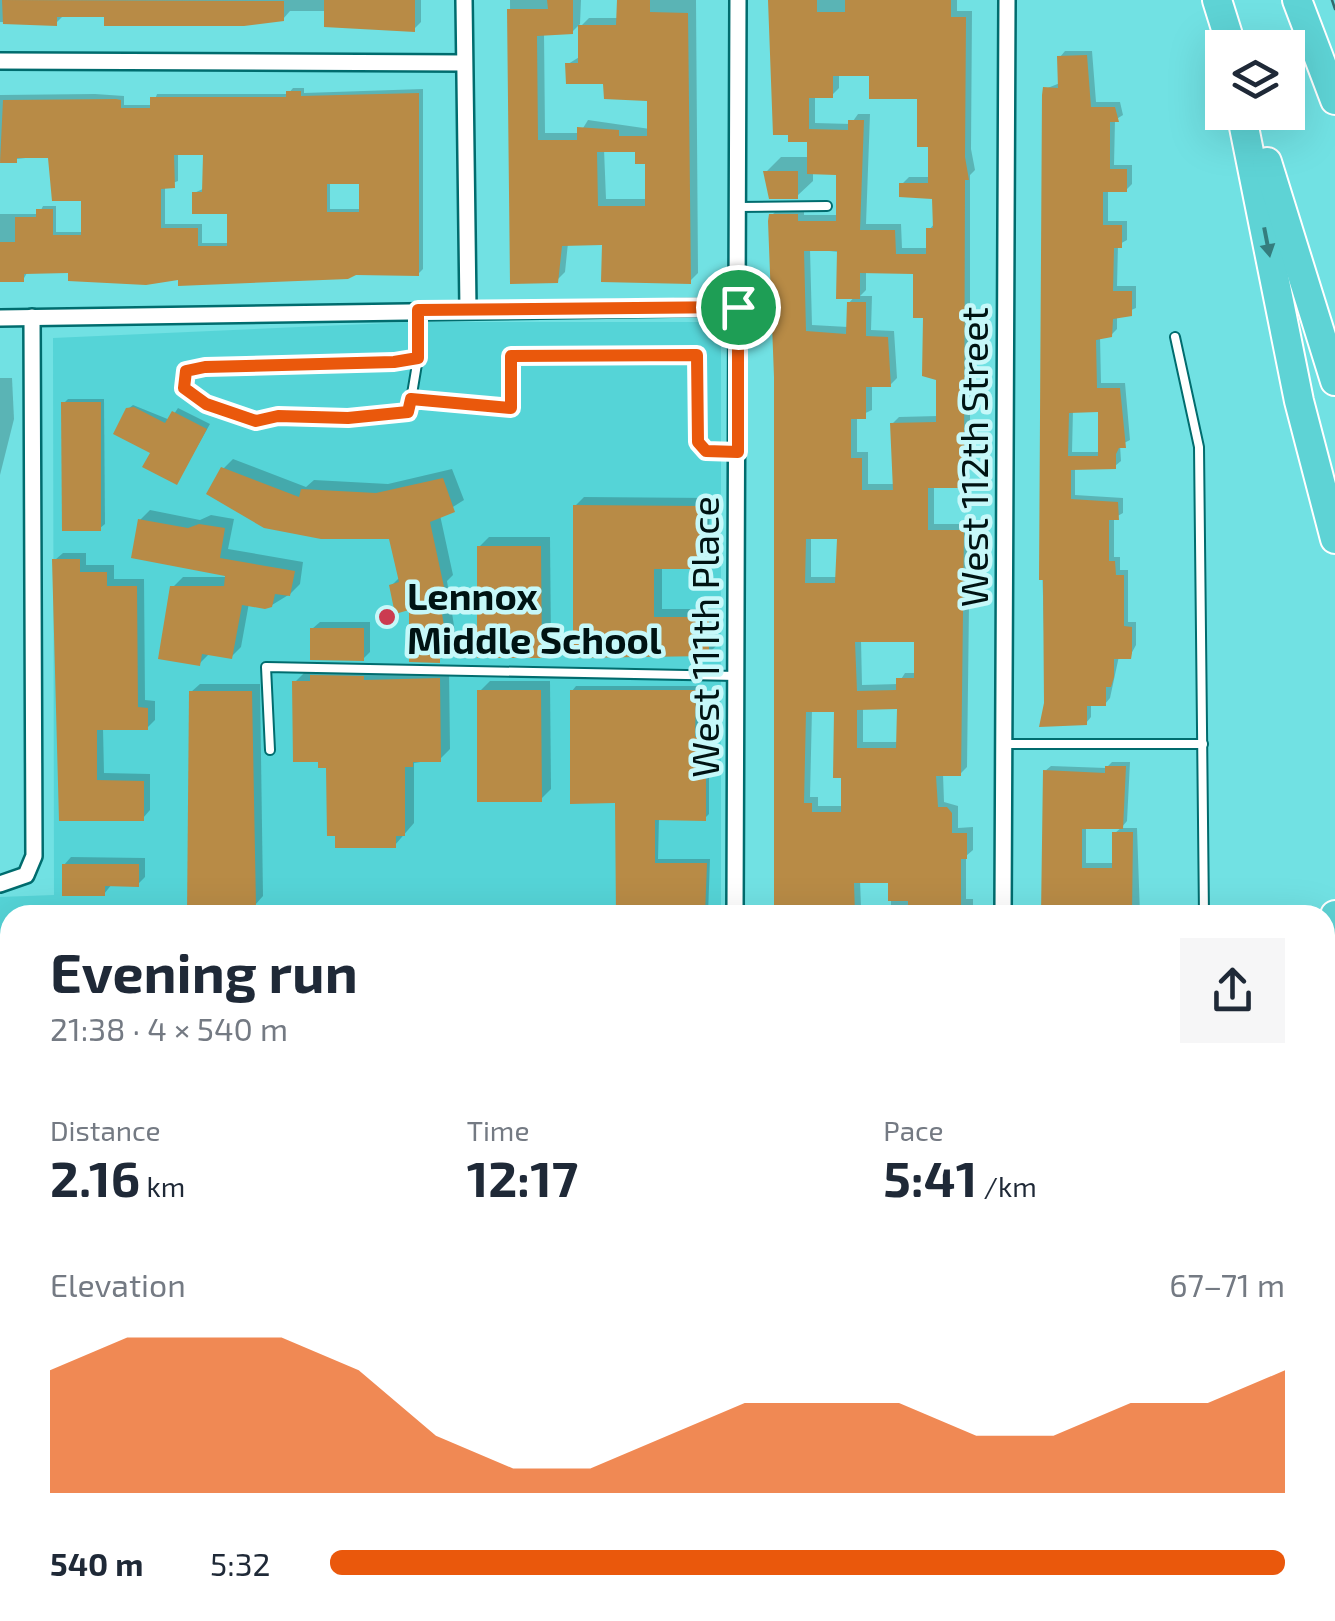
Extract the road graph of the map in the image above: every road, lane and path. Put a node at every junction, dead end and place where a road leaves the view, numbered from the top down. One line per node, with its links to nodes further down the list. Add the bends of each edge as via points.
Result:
1 (464, 0): 6 (street)
2 (738, 0): 11 (street, West 111th Place)
3 (1007, 0): 24 (street, West 112th Street)
4 (1296, 0): 7 (highway)
5 (0, 61): 6 (street)
6 (464, 63): 13 (street)
7 (1335, 100)
8 (1245, 130): 22 (highway, one-way to 22, via 1299,401)
9 (1258, 130): 19 (highway)
10 (827, 206): 11 (lane)
11 (738, 207): 12 (street, West 111th Place)
12 (738, 307): 13 (street); 21 (street, West 111th Place)
13 (468, 309): 14 (street)
14 (418, 310): 15 (street); 18 (lane)
15 (32, 317): 16 (street); 27 (street, via 34,856 26,875)
16 (0, 318)
17 (1174, 337): 25 (lane, via 1199,447)
18 (418, 358): 20 (lane); 20 (lane, via 205,367 186,371 184,388 206,404 256,421 408,412)
19 (1335, 381)
20 (411, 399): 21 (lane, via 511,408 511,356 697,355 698,442 706,451)
21 (738, 452): 23 (street, West 111th Place)
22 (1335, 540)
23 (736, 676): 26 (lane, via 266,667); 28 (street, West 111th Place)
24 (1004, 744): 25 (lane); 29 (street, West 112th Street)
25 (1203, 744): 30 (lane)
26 (270, 750)
27 (0, 884)
28 (736, 905)
29 (1004, 905)
30 (1204, 905)

